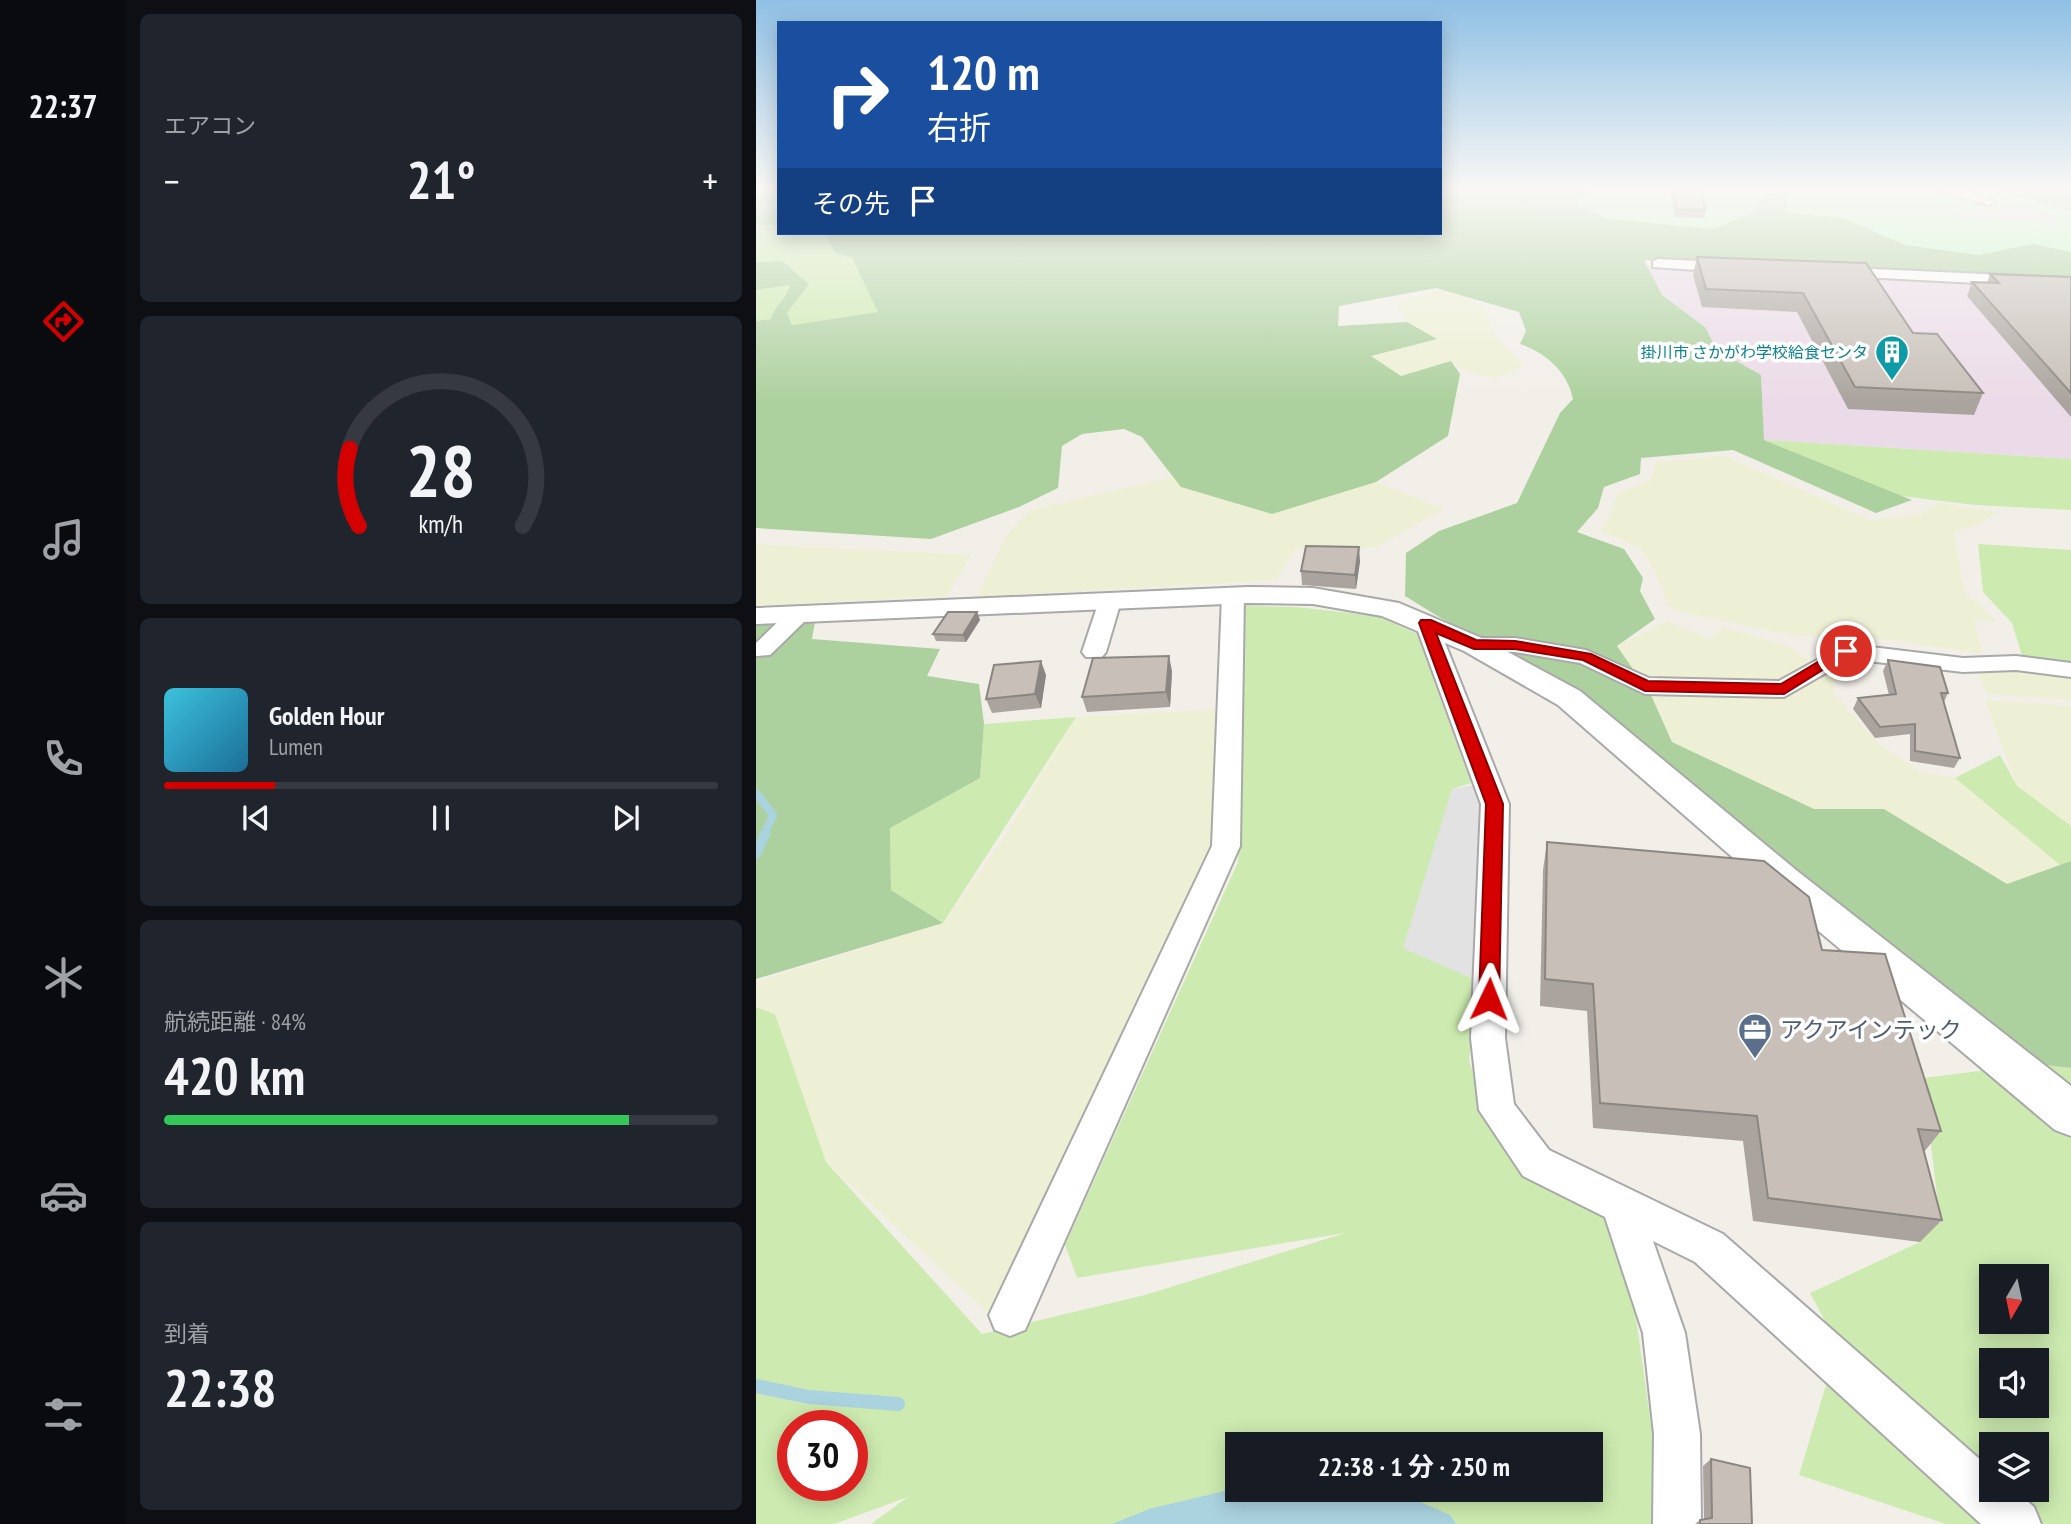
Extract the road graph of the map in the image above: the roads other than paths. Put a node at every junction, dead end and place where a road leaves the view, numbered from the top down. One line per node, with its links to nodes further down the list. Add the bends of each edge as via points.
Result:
1 (1658, 264): 2 (street)
2 (1753, 268)
3 (1807, 271): 4 (street)
4 (2071, 283)
5 (1233, 596): 6 (street); 9 (street, via 1313,597 1389,609); 16 (street, via 1226,846)
6 (1110, 601): 7 (street); 12 (street)
7 (797, 615): 8 (street); 11 (street)
8 (756, 616)
9 (1426, 623): 10 (street); 15 (street, via 1495,804 1488,1038 1497,1110 1536,1163)
10 (1474, 645): 13 (street, via 1515,645 1586,657 1645,686 1784,689 1846,651 1963,665 2016,663); 14 (street, via 1569,698 1783,880)
11 (762, 650)
12 (1094, 652)
13 (2071, 670)
14 (2071, 1114)
15 (1620, 1204): 17 (street, via 1664,1333 1677,1434); 18 (street, via 1709,1248)
16 (1010, 1315)
17 (1677, 1524)
18 (2017, 1524)

